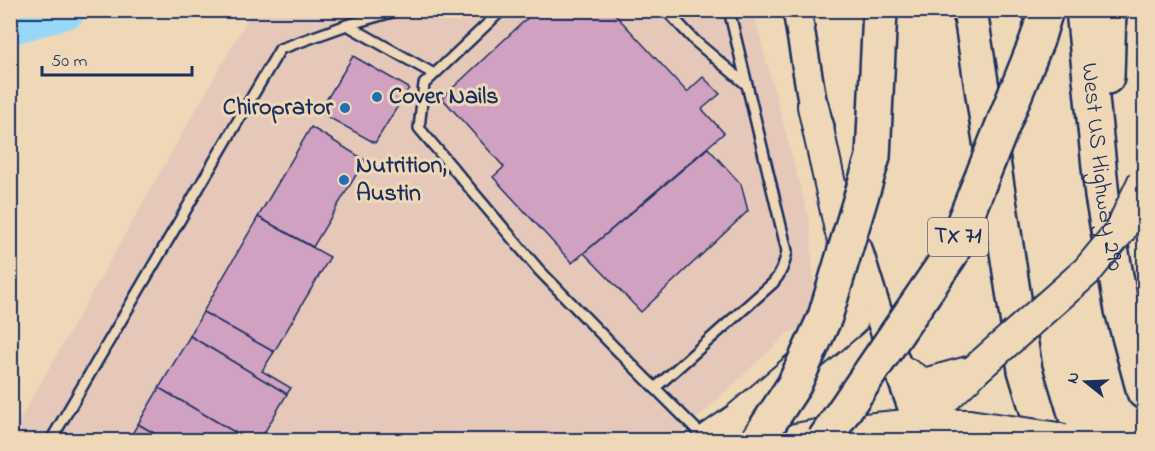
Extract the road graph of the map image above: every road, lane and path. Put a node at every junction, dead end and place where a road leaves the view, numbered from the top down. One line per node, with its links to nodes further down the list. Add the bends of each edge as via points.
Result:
1 (399, 10): 11 (lane)
2 (502, 10): 12 (lane)
3 (666, 10): 13 (lane, via 695,41)
4 (729, 10): 13 (lane)
5 (797, 10): 14 (main road)
6 (880, 10): 25 (highway, bridge, via 873,157 825,317 794,385)
7 (970, 10): 29 (highway, via 1025,370)
8 (1046, 10): 27 (highway, TX 71, bridge, via 951,254)
9 (1083, 10): 16 (highway, West US Highway 290)
10 (1109, 10): 16 (highway)
11 (347, 25): 12 (lane); 23 (lane, via 280,49)
12 (434, 74): 19 (lane, via 424,84 419,128 539,270)
13 (747, 85): 19 (lane, via 787,251 786,262 773,283 656,388)
14 (813, 106): 17 (main road); 24 (main road, via 854,281 853,320)
15 (1144, 180): 18 (main road, bridge, via 1120,231 1087,271)
16 (1102, 196): 20 (highway, West US Highway 290, via 1122,310)
17 (897, 368): 18 (main road, via 924,384); 22 (main road)
18 (975, 370): 22 (main road)
19 (648, 380): 24 (lane)
20 (1144, 392)
21 (969, 425): 22 (main road); 28 (main road); 30 (main road, bridge)
22 (915, 435): 26 (main road, via 832,432)
23 (51, 441)
24 (707, 441)
25 (758, 441)
26 (791, 441)
27 (824, 441)
28 (944, 441)
29 (1046, 441)
30 (1063, 441)

